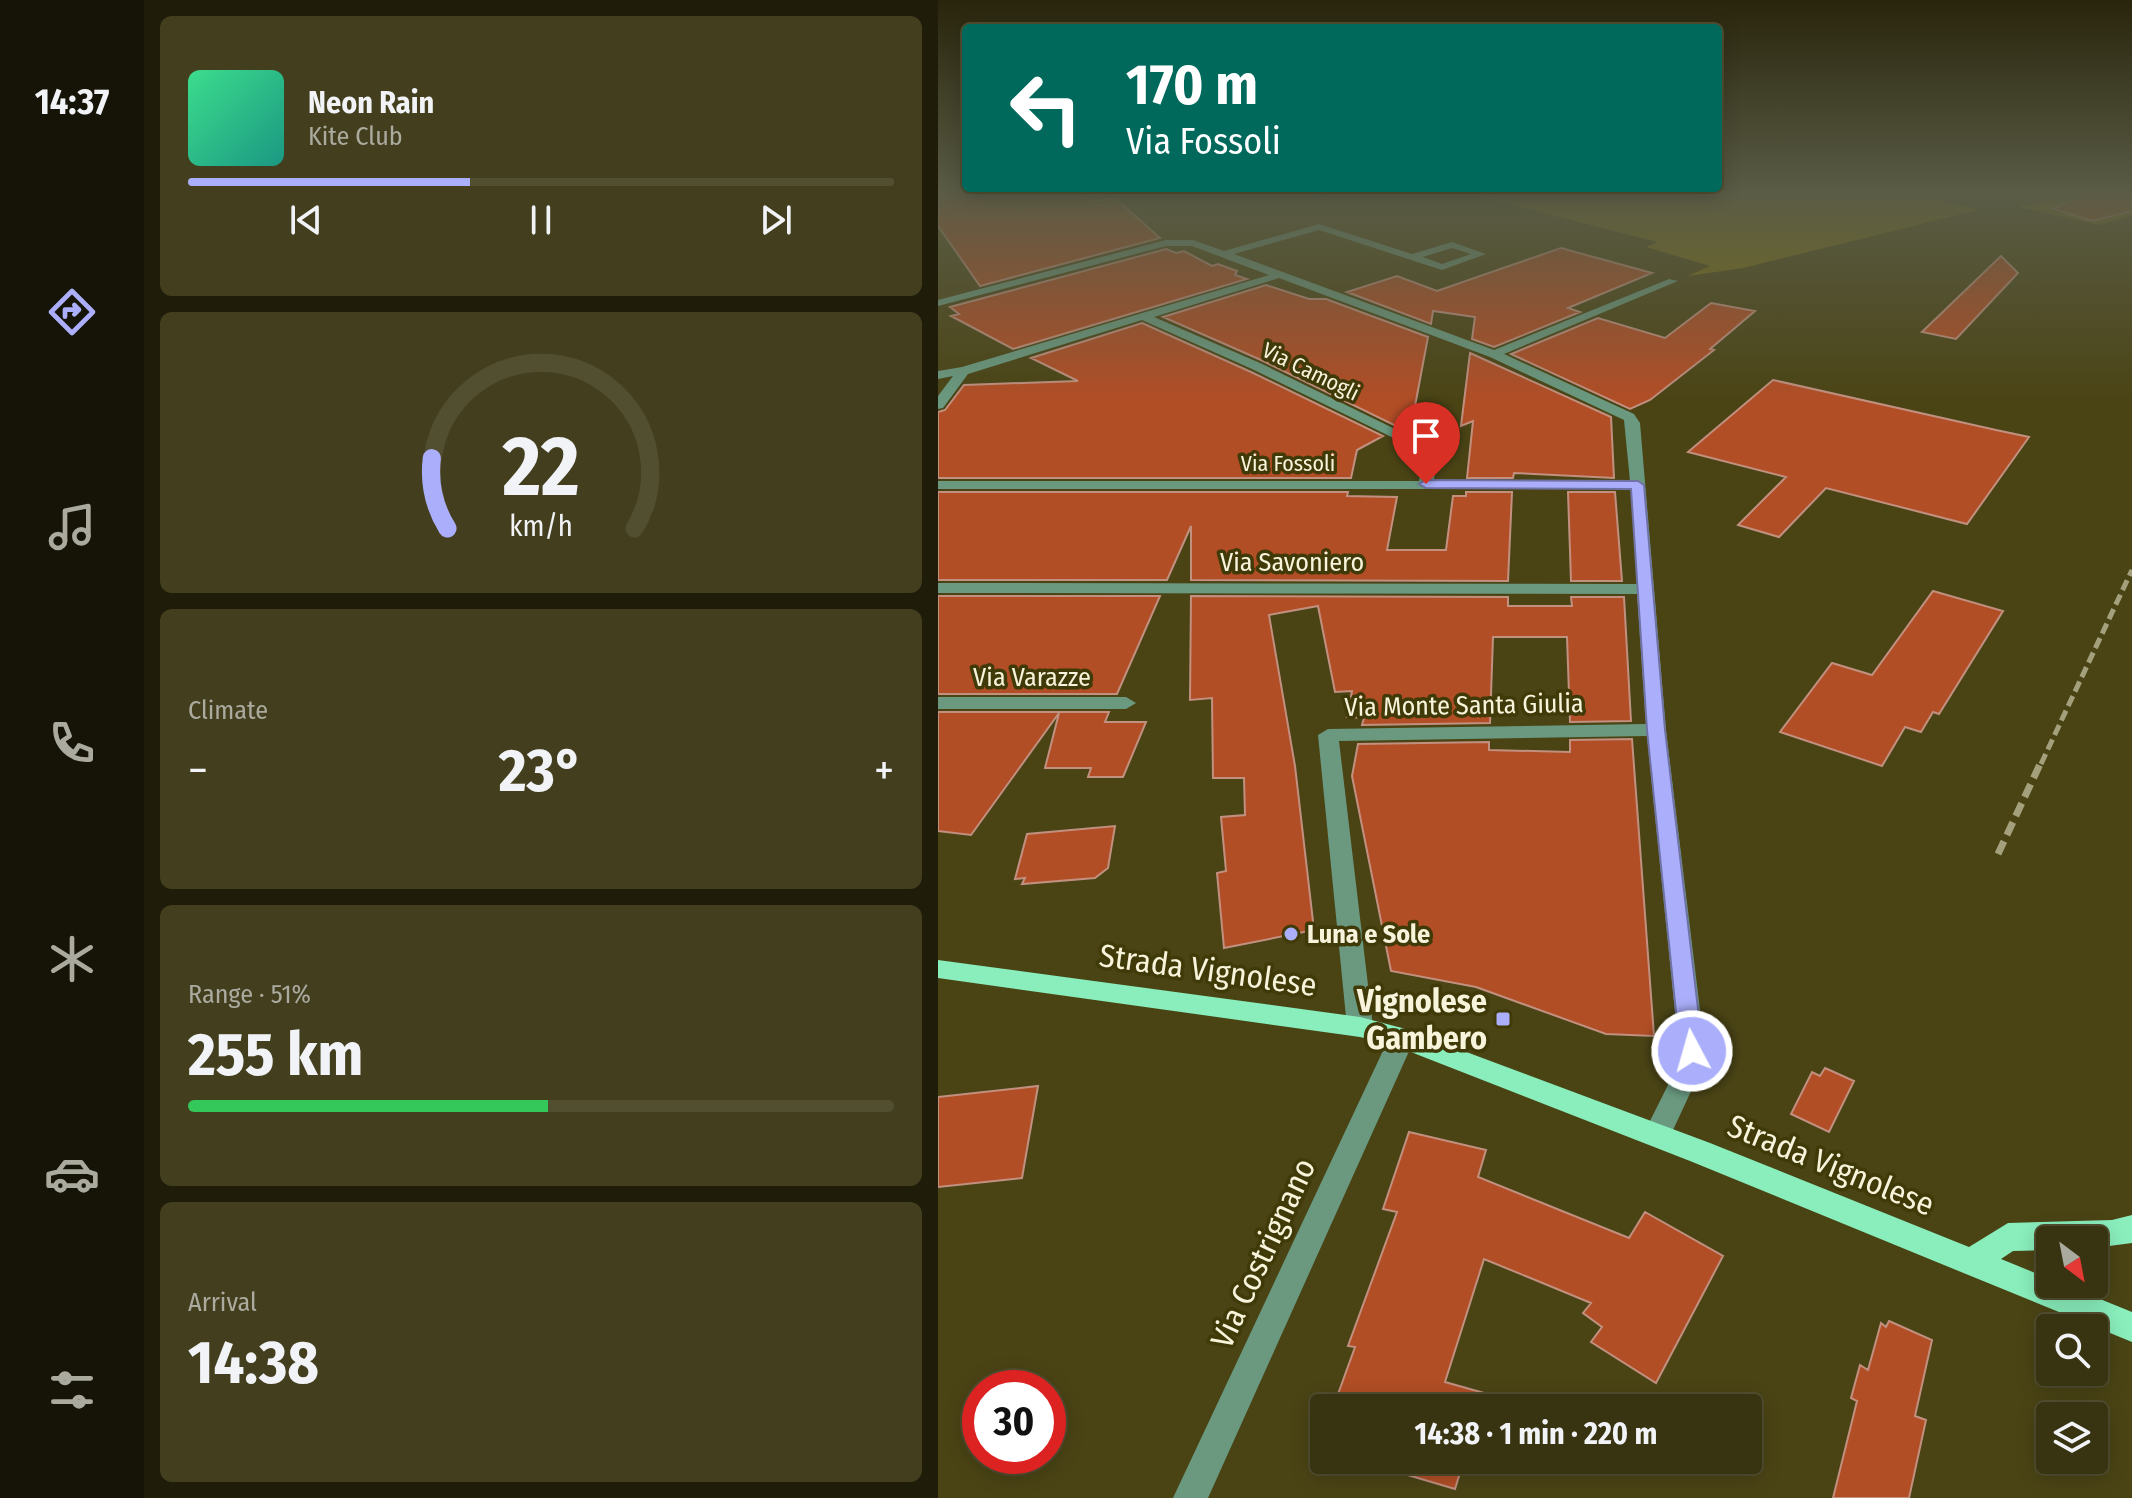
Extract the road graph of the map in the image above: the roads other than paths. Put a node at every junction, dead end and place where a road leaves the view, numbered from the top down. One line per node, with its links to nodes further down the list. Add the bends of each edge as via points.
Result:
1 (1094, 262): 7 (street)
2 (1245, 262): 5 (street)
3 (1427, 262): 4 (street, via 1442,267)
4 (1457, 262)
5 (1279, 275): 8 (street); 9 (street)
6 (1673, 281): 9 (street)
7 (938, 303)
8 (1142, 316): 10 (street); 13 (street, Via Camogli, via 1431,452)
9 (1494, 354): 15 (street, via 1629,417)
10 (964, 371): 11 (street); 12 (street)
11 (938, 375)
12 (938, 405)
13 (1426, 484): 14 (street, Via Fossoli); 15 (street, Via Fossoli)
14 (938, 485)
15 (1638, 485): 17 (street)
16 (938, 588): 17 (street, Via Savoniero)
17 (1645, 589): 20 (street)
18 (938, 703): 19 (street, Via Varazze)
19 (1126, 703)
20 (1656, 730): 22 (street, Via Monte Santa Giulia, via 1328,735); 24 (street, via 1692,1051)
21 (938, 969): 22 (main road, Strada Vignolese)
22 (1360, 1027): 23 (main road, Strada Vignolese)
23 (1402, 1038): 24 (main road, Strada Vignolese); 28 (street, Via Costrignano)
24 (1657, 1135): 26 (main road, Strada Vignolese)
25 (2132, 1229): 26 (main road, via 2008,1237)
26 (1973, 1261): 27 (main road, Strada Vignolese)
27 (2132, 1327)
28 (1190, 1498)

